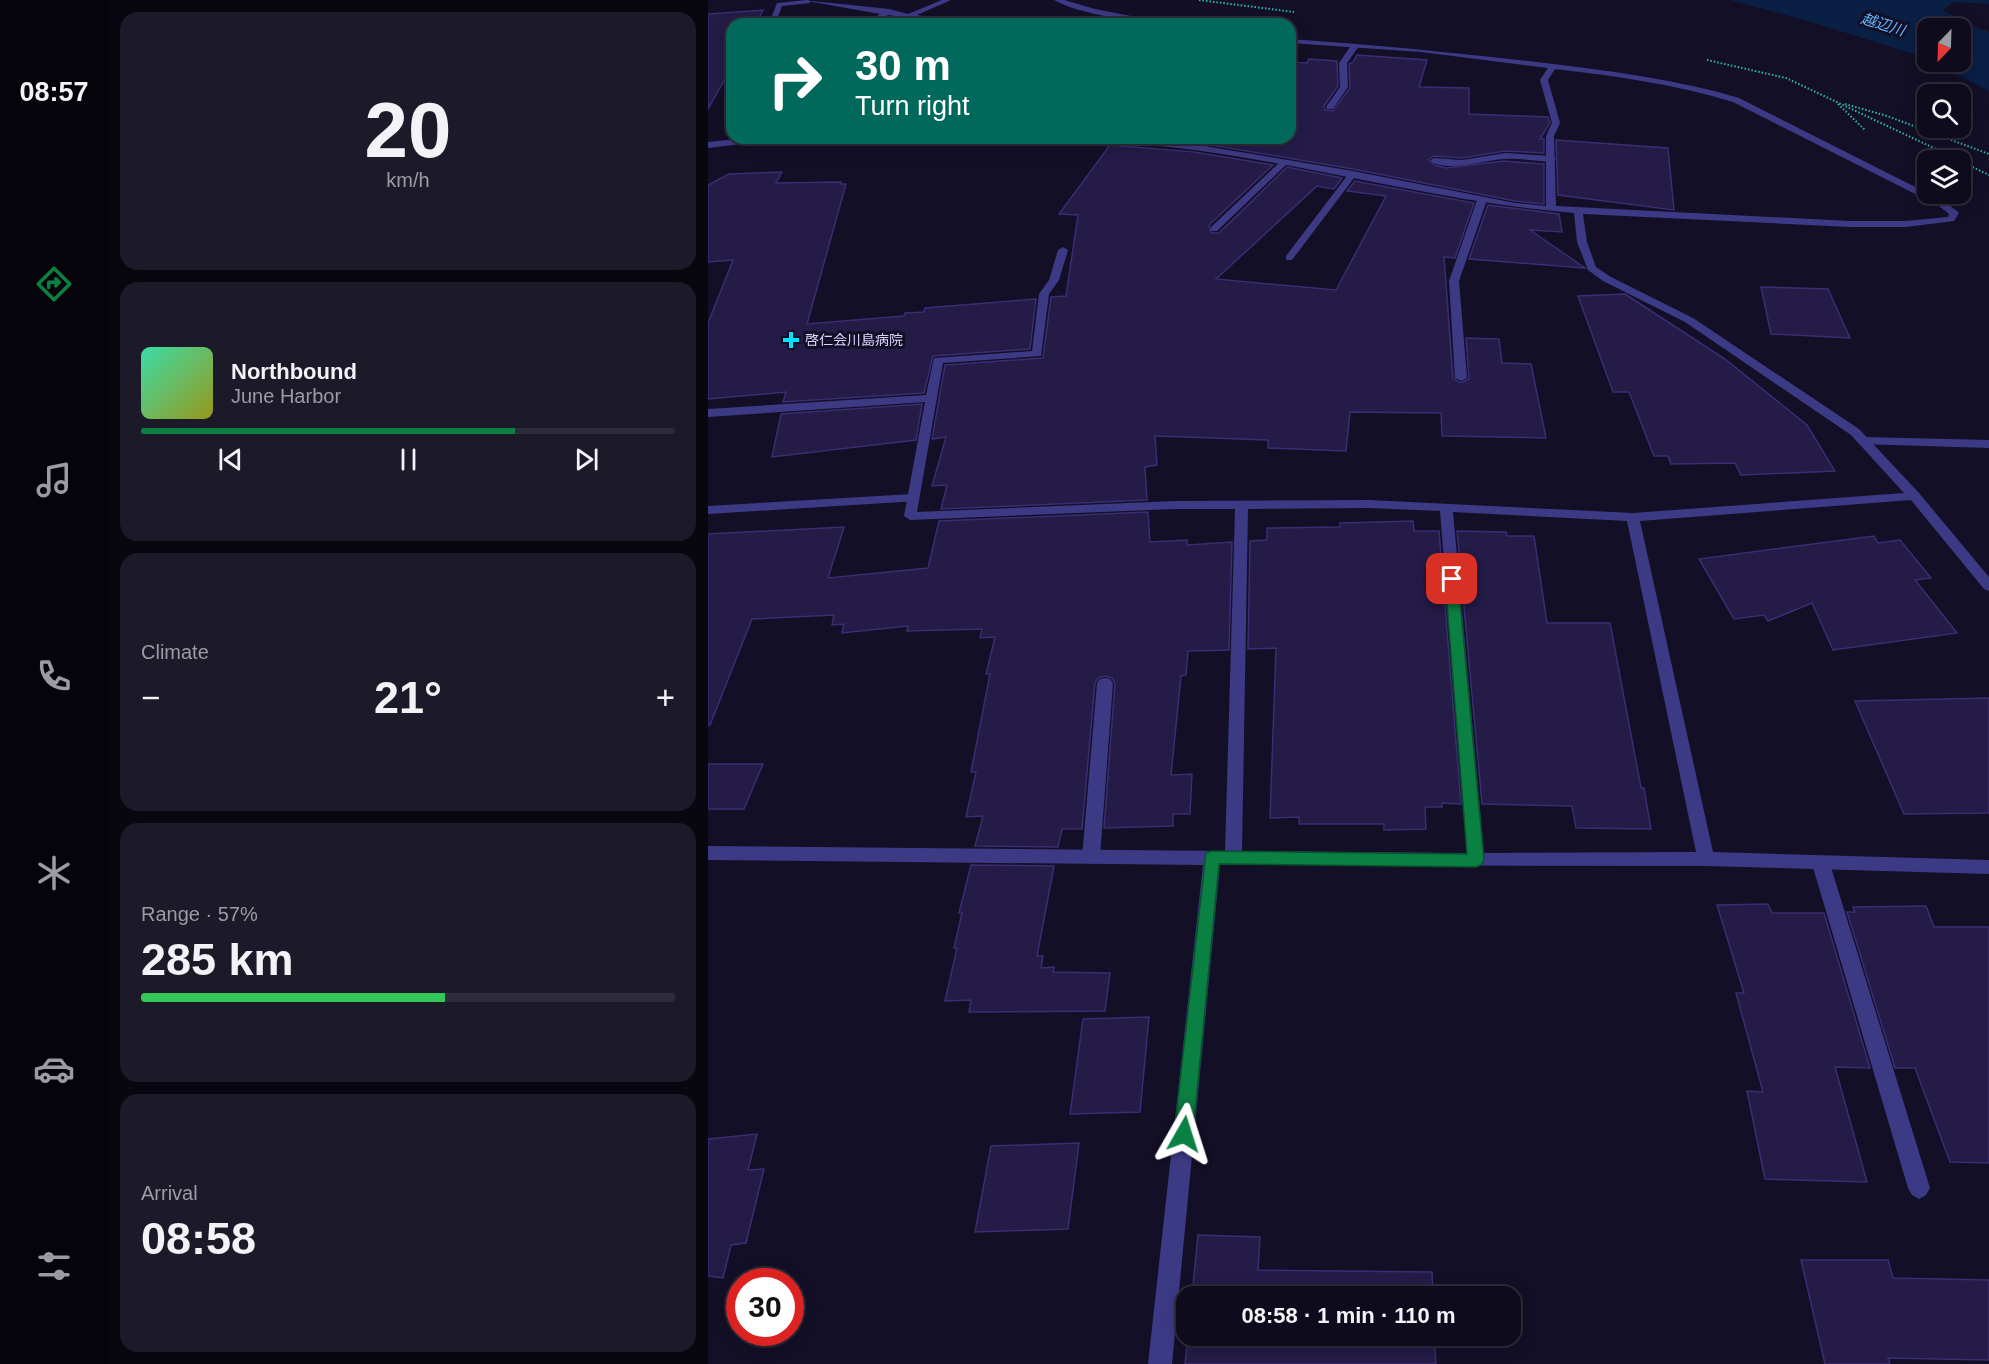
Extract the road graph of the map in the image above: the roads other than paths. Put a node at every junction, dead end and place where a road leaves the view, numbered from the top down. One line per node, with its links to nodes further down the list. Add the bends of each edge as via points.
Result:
1 (948, 0): 5 (street)
2 (1057, 0): 9 (street)
3 (807, 1): 4 (street); 6 (street, via 779,4)
4 (889, 11): 5 (street); 7 (street)
5 (911, 15): 8 (street)
6 (775, 18)
7 (878, 18)
8 (928, 18)
9 (1127, 18)
10 (1296, 42): 11 (street)
11 (1355, 46): 12 (street, via 1421,50); 13 (street, via 1343,63 1344,87)
12 (1552, 67): 17 (street, via 1544,80 1556,123 1550,136); 23 (street, via 1667,83 1736,100 1954,213 1951,219 1935,222 1850,224)
13 (1330, 108)
14 (726, 142): 15 (street)
15 (708, 144)
16 (1164, 144): 19 (street)
17 (1552, 159): 18 (street, via 1505,156 1462,163); 22 (street)
18 (1434, 161)
19 (1284, 163): 20 (street); 24 (street)
20 (1353, 174): 21 (street); 26 (street)
21 (1482, 200): 22 (street); 27 (street, via 1454,281)
22 (1551, 209): 23 (street)
23 (1578, 212): 30 (street, via 1582,242 1592,268 1689,320)
24 (1214, 229)
25 (1063, 250): 28 (street, via 1054,280 1044,294 1037,354 938,360)
26 (1289, 258)
27 (1461, 378)
28 (931, 398): 29 (street); 33 (street)
29 (708, 413)
30 (1863, 441): 31 (street); 32 (street)
31 (1989, 444)
32 (1914, 496): 37 (street); 38 (street)
33 (913, 498): 34 (street, via 910,516); 36 (street)
34 (1242, 505): 35 (street); 43 (street)
35 (1446, 508): 37 (street); 45 (street)
36 (708, 510)
37 (1633, 517): 44 (street)
38 (1989, 586)
39 (1105, 683): 41 (street)
40 (708, 853): 41 (street)
41 (1091, 857): 42 (street)
42 (1212, 858): 43 (street); 49 (street)
43 (1233, 858): 45 (street)
44 (1706, 859): 45 (street); 46 (street)
45 (1476, 860)
46 (1821, 864): 47 (street); 48 (street)
47 (1989, 867)
48 (1919, 1188)
49 (1160, 1364)

